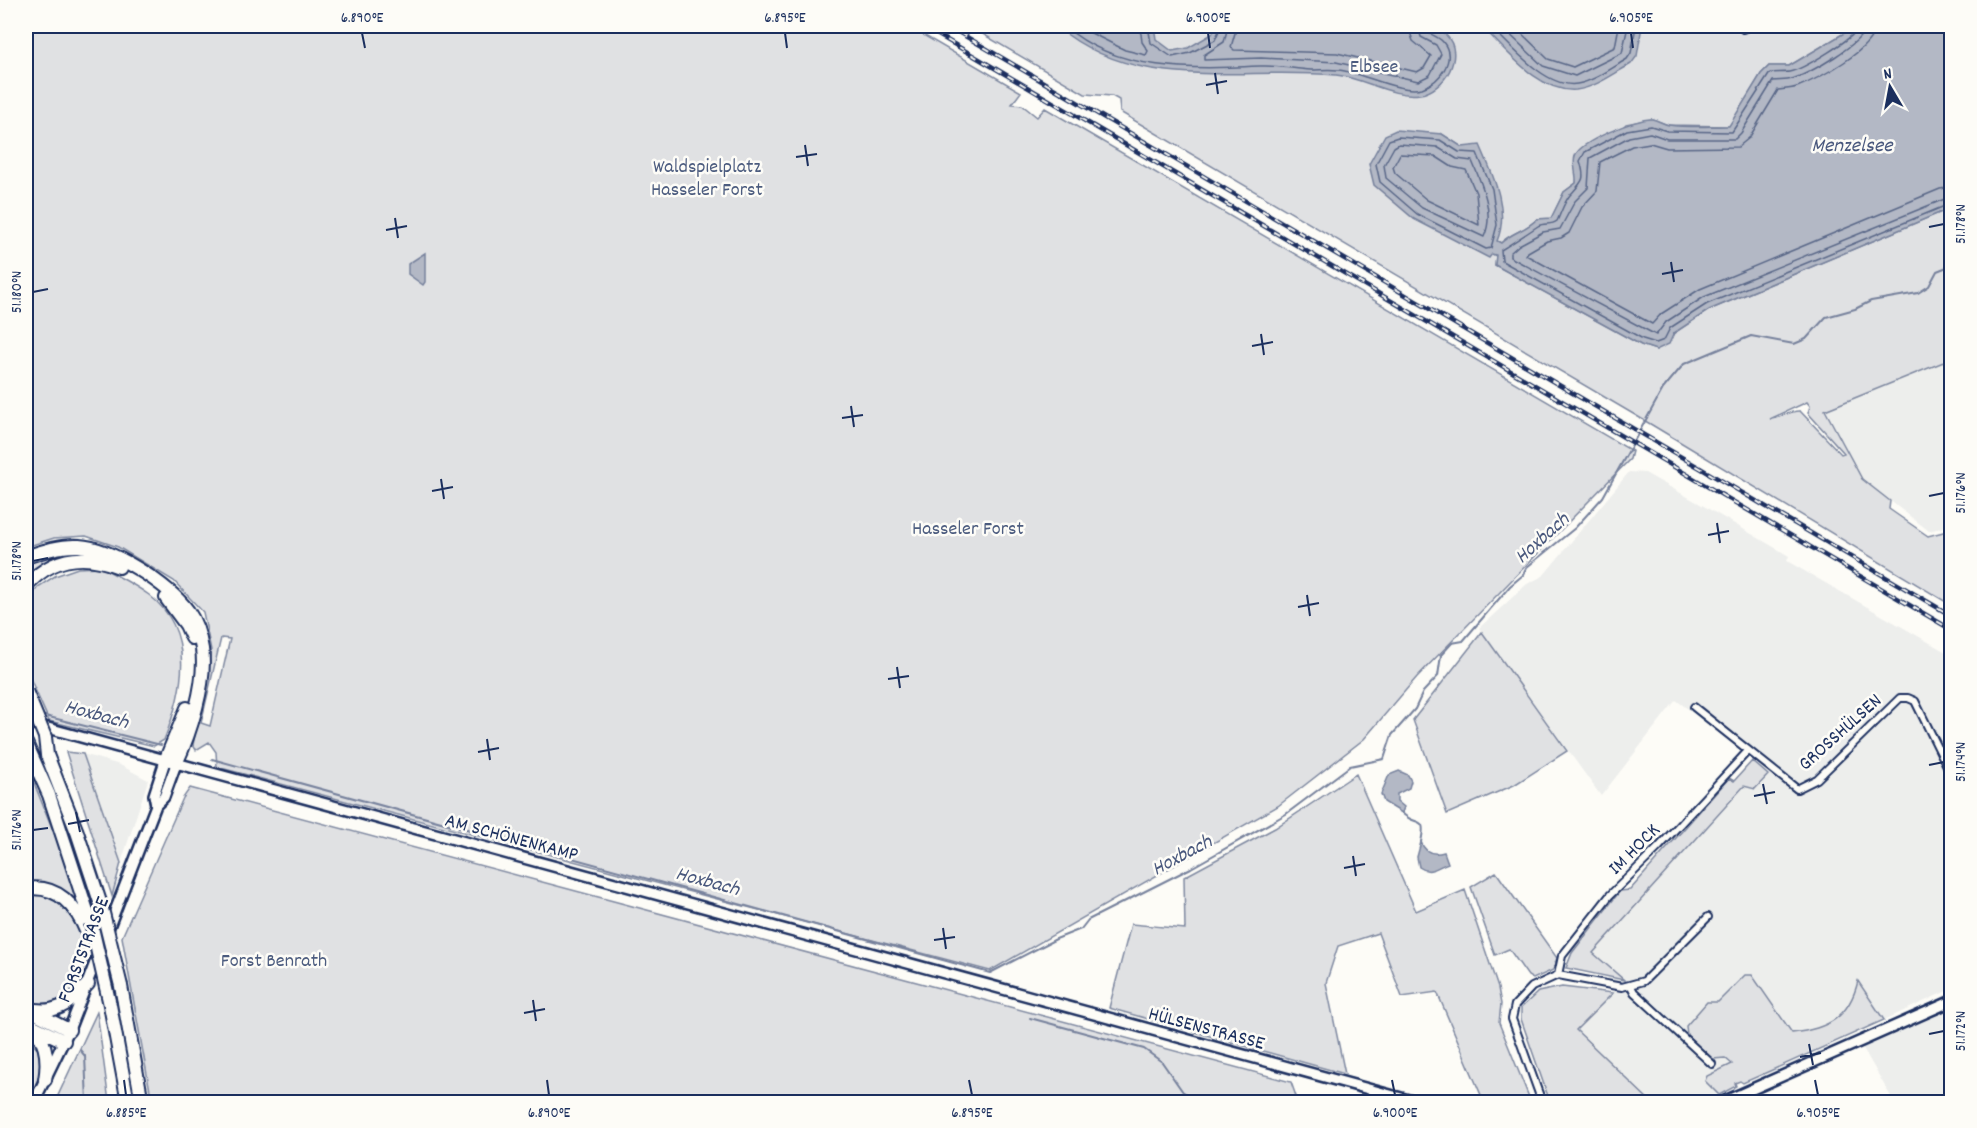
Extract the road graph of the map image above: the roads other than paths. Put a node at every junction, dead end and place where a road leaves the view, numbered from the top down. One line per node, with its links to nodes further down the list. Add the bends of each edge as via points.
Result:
1 (1750, 26): 2 (street)
2 (1743, 29)
3 (26, 557): 12 (highway, via 69,546 102,551 152,580 189,612 201,641 201,684 183,748)
4 (26, 586): 12 (highway, via 60,561 89,558 132,574 172,605 190,633 197,667)
5 (26, 691): 11 (highway, bridge, via 45,736)
6 (1694, 707): 13 (street, GROSSHÜLSEN, via 1797,789 1816,779 1900,698 1908,698 1915,701)
7 (26, 711): 11 (highway)
8 (26, 722): 12 (main road, AM SCHÖNENKAMP)
9 (28, 748): 16 (highway, via 52,806)
10 (1745, 754): 17 (street, IM HOCK, via 1610,894 1562,956)
11 (47, 755): 30 (highway, bridge, via 101,906 121,986)
12 (170, 763): 18 (main road, FORSTSTRASSE, via 155,788 156,805); 19 (main road, AM SCHÖNENKAMP)
13 (1952, 776)
14 (26, 889): 16 (highway, via 56,892 74,907)
15 (1708, 917): 20 (street, via 1652,974)
16 (89, 928): 29 (highway, bridge, via 110,1005)
17 (1558, 975): 20 (street); 27 (street, via 1532,987 1511,1011)
18 (88, 984): 22 (highway, via 57,1010 38,1012); 24 (main road, FORSTSTRASSE)
19 (990, 986): 31 (main road, HÜLSENSTRASSE)
20 (1631, 986): 25 (street)
21 (1952, 1001): 32 (main road)
22 (26, 1008): 24 (highway)
23 (28, 1023): 24 (highway); 26 (highway, via 43,1041 47,1053)
24 (67, 1035): 26 (main road, FORSTSTRASSE)
25 (1712, 1064)
26 (45, 1080): 28 (main road, FORSTSTRASSE)
27 (1541, 1100)
28 (34, 1102)
29 (128, 1102)
30 (142, 1102)
31 (1416, 1102)
32 (1723, 1102)

